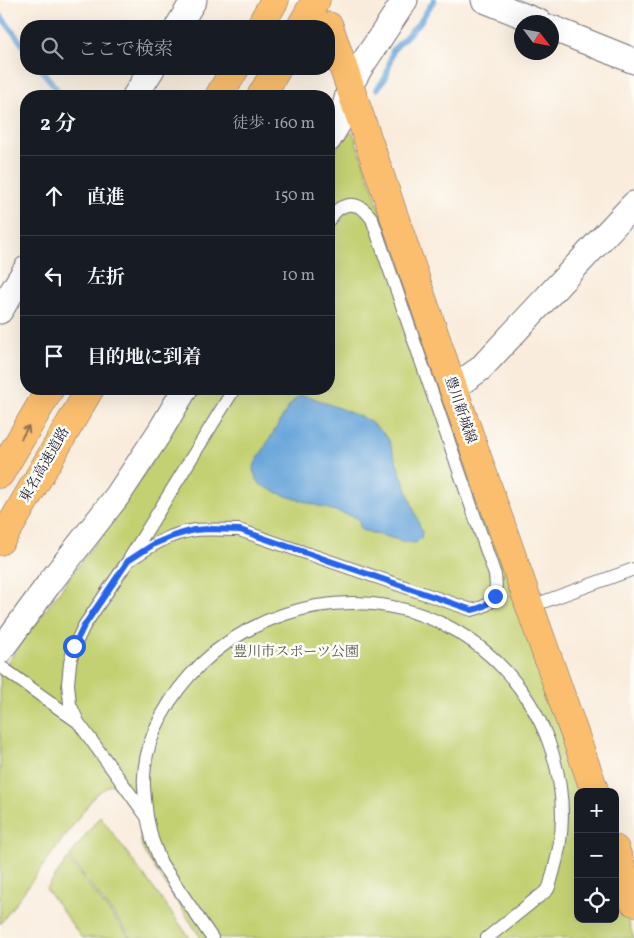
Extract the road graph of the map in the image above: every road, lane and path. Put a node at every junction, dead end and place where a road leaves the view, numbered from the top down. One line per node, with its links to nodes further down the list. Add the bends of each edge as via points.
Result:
1 (194, 0): 7 (street)
2 (262, 0): 8 (main road)
3 (275, 0): 9 (main road)
4 (405, 0): 17 (street)
5 (484, 0): 6 (street)
6 (522, 15)
7 (182, 20)
8 (251, 20)
9 (263, 20)
10 (559, 31): 12 (street)
11 (335, 56): 17 (main road, 豊川新城線)
12 (634, 61)
13 (148, 75): 18 (street)
14 (226, 75): 19 (main road)
15 (231, 75): 20 (main road)
16 (273, 75): 21 (main road)
17 (350, 86): 22 (street, via 343,115); 27 (main road, 豊川新城線)
18 (139, 90)
19 (219, 90)
20 (221, 90)
21 (265, 90)
22 (335, 129)
23 (634, 204): 27 (street, via 480,369)
24 (335, 212): 34 (lane, via 342,206 358,206 372,219 495,575 495,596 489,604 472,610 240,530 194,530 154,544)
25 (20, 279): 26 (street)
26 (0, 311)
27 (453, 388): 36 (main road, 豊川新城線)
28 (46, 395): 32 (main road, one-way to 28)
29 (87, 395): 33 (main road, 東名高速道路)
30 (181, 395): 37 (street, via 118,495)
31 (230, 395): 34 (lane)
32 (0, 474)
33 (0, 541)
34 (128, 561): 39 (lane, via 74,646 68,684 70,704)
35 (634, 569): 36 (lane)
36 (530, 607): 40 (main road, 豊川新城線)
37 (0, 651)
38 (0, 666): 39 (lane)
39 (78, 722): 41 (lane)
40 (594, 788)
41 (147, 817): 44 (lane, via 161,863); 45 (lane, via 145,768 160,720 182,684 223,644 259,623 318,605 374,603 426,616 474,643 517,684 539,718 558,773 561,841 548,888)
42 (619, 861): 43 (main road)
43 (634, 902)
44 (212, 938)
45 (487, 938)

